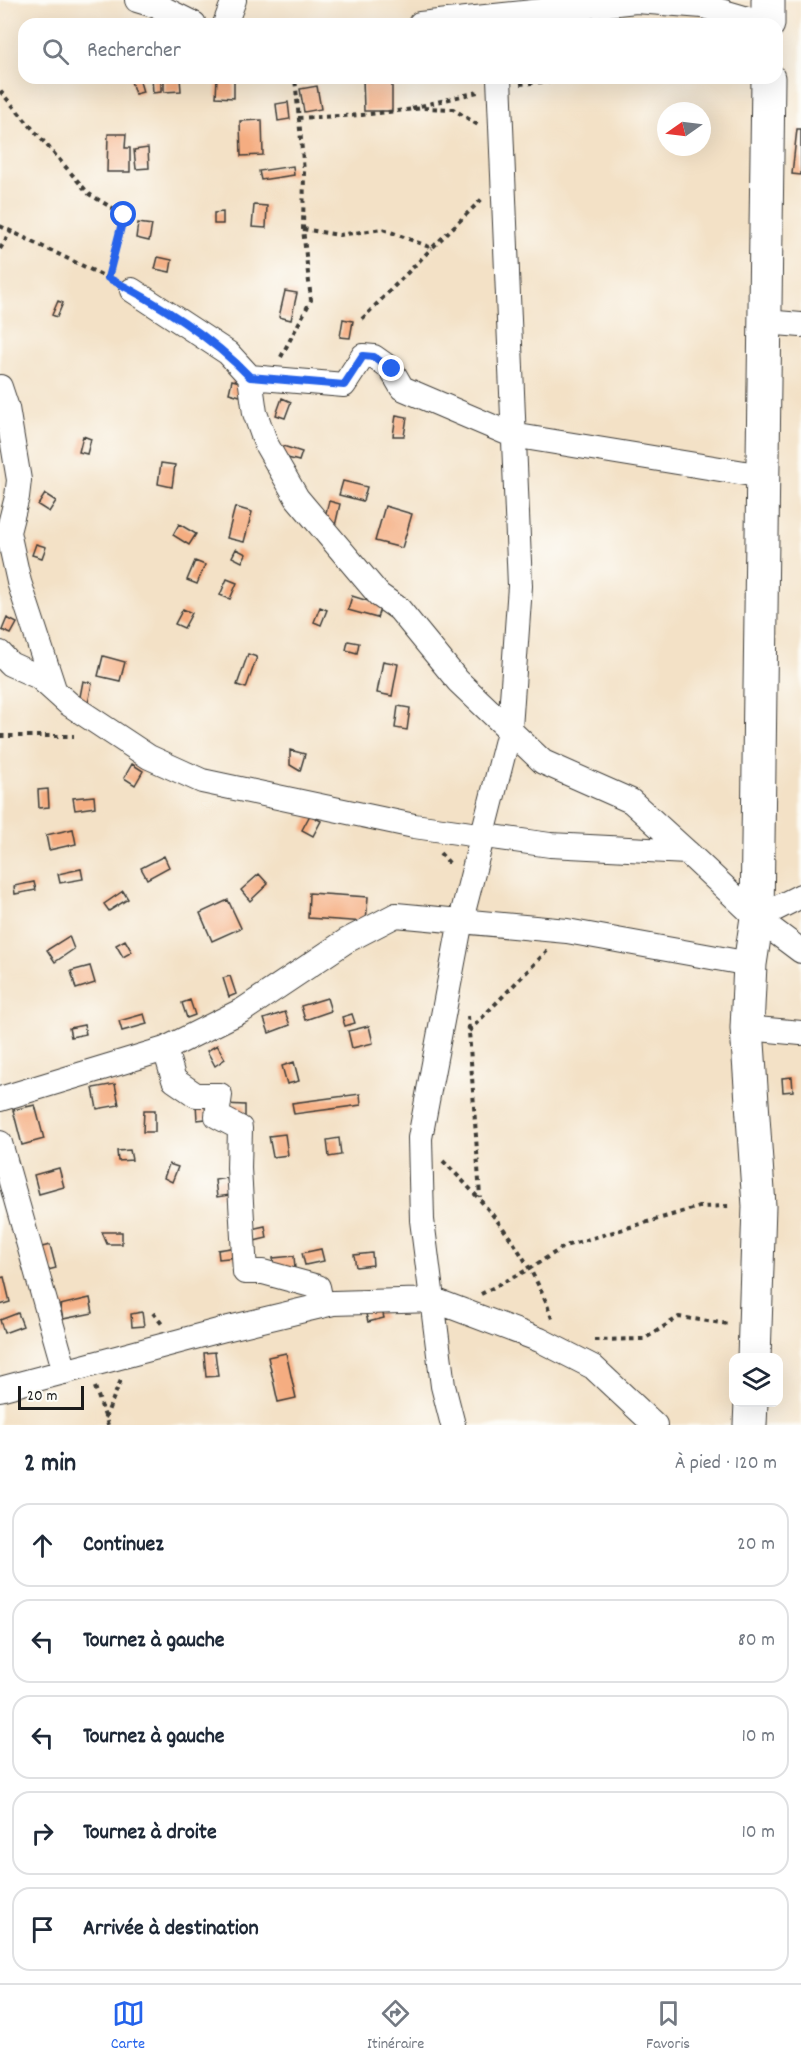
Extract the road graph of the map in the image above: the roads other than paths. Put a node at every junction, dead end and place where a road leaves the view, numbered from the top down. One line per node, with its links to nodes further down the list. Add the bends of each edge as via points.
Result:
1 (137, 0): 5 (street)
2 (234, 0): 6 (street)
3 (768, 0): 9 (highway)
4 (495, 13): 7 (street); 8 (street, via 636,2 703,6)
5 (182, 18)
6 (227, 18)
7 (461, 18)
8 (746, 18)
9 (767, 18)
10 (499, 84): 17 (street)
11 (768, 84): 13 (highway)
12 (132, 290): 15 (street)
13 (765, 322): 14 (street); 18 (highway)
14 (801, 325)
15 (259, 378): 17 (street, via 344,385 363,356 374,357 392,369 402,388); 21 (street, via 255,413 266,444 297,498 379,595 399,609 458,681)
16 (0, 387): 20 (street, via 18,480 8,532 41,657)
17 (512, 435): 18 (street); 21 (street, via 520,586)
18 (763, 476): 25 (highway)
19 (0, 653): 20 (street, via 10,664 39,677)
20 (55, 691): 22 (street, via 148,757 202,781 414,826)
21 (510, 728): 22 (street); 23 (street, via 543,762 631,801)
22 (484, 836): 23 (street, via 550,845); 26 (street)
23 (687, 852): 25 (street)
24 (801, 896): 25 (street)
25 (757, 918): 27 (street); 28 (highway)
26 (461, 920): 28 (street, via 567,931); 31 (street, via 396,915 346,941 243,1010); 34 (street, via 420,1138 422,1220)
27 (801, 951)
28 (750, 964): 29 (highway)
29 (747, 1028): 30 (street); 36 (highway, via 759,1206)
30 (801, 1033)
31 (165, 1049): 32 (street); 35 (street, via 174,1080 196,1095 220,1095 217,1116 240,1128 245,1272 263,1272 318,1287)
32 (0, 1099)
33 (0, 1143): 37 (street)
34 (444, 1304): 35 (street); 40 (street, via 443,1386); 41 (street, via 540,1340 593,1367)
35 (322, 1306): 37 (street)
36 (756, 1342)
37 (76, 1369): 38 (street)
38 (0, 1389)
39 (751, 1407): 42 (highway)
40 (453, 1425)
41 (655, 1425)
42 (750, 1425)

